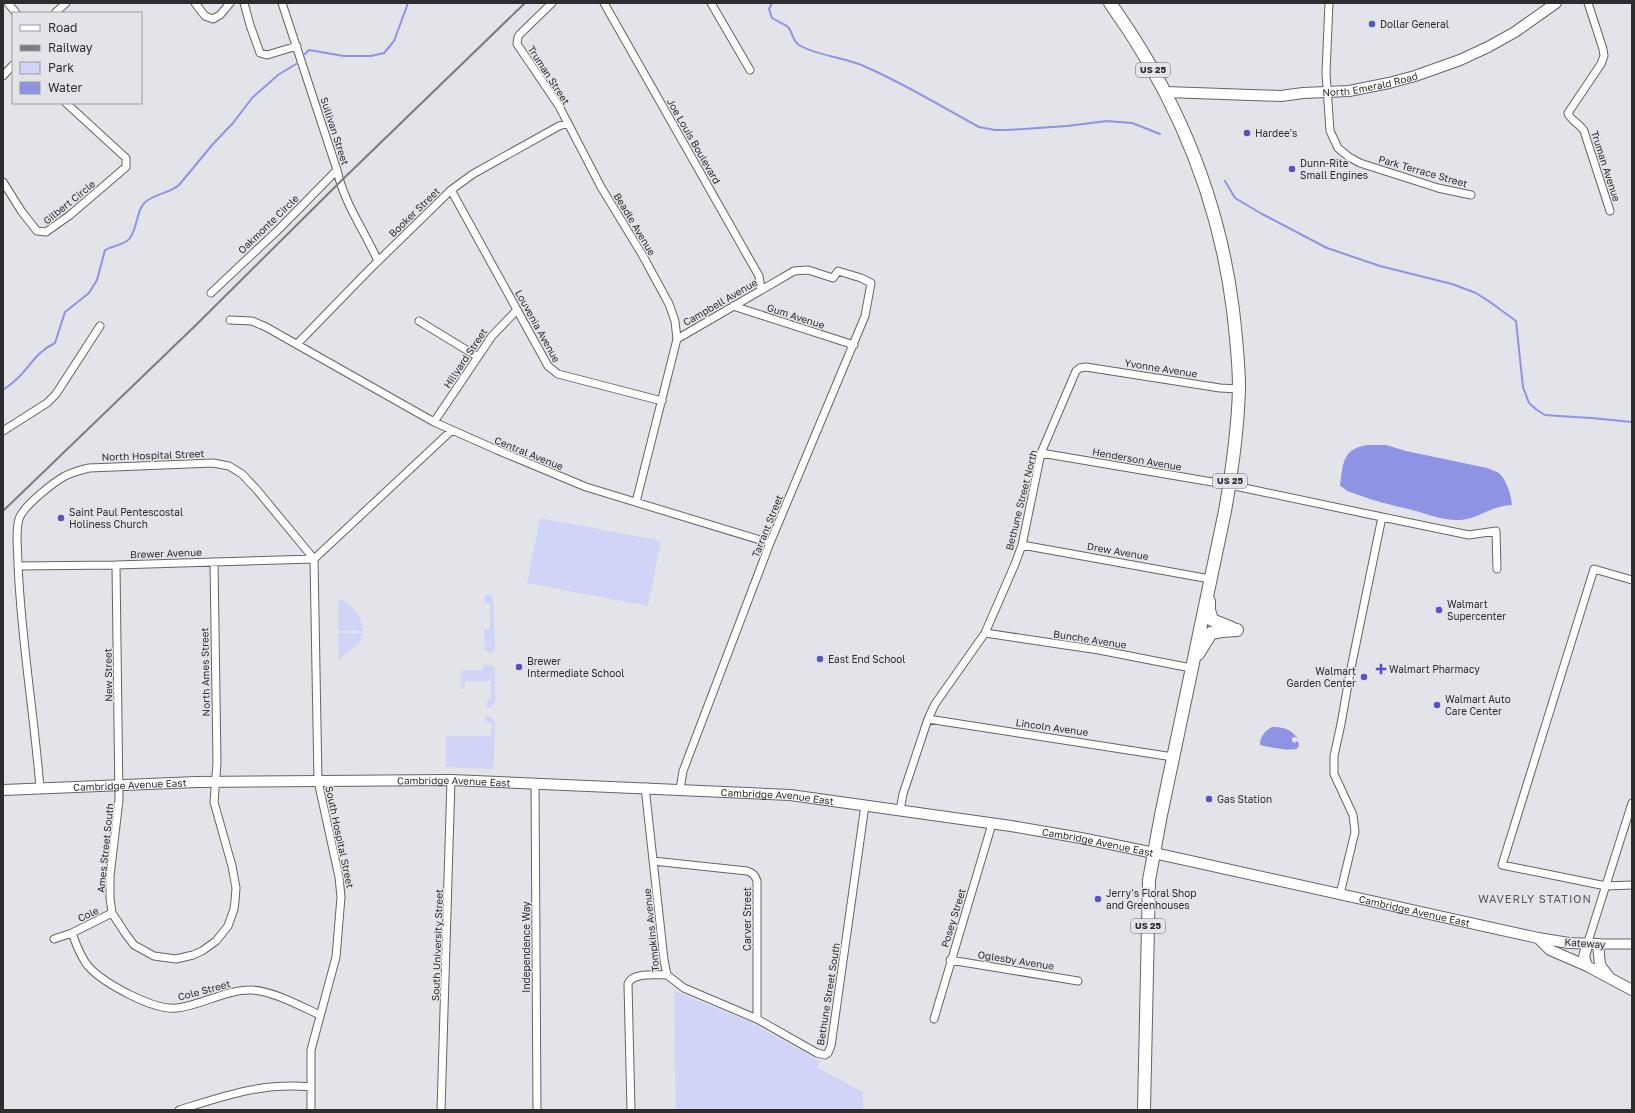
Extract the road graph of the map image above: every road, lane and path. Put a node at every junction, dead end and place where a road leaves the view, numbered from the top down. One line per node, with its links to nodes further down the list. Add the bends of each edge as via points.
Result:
1 (8, 3): 14 (street)
2 (66, 3): 15 (street)
3 (194, 3): 4 (street, via 206,17 213,19 217,18)
4 (230, 3)
5 (244, 3): 16 (street, via 260,53 267,55)
6 (282, 3): 16 (street, Sullivan Street)
7 (552, 3): 23 (street, Truman Street, via 520,34 517,44)
8 (604, 3): 31 (street, Joe Louis Boulevard, via 759,276)
9 (711, 3): 18 (street)
10 (1110, 3): 20 (highway, US 25)
11 (1329, 3): 21 (street, Park Terrace Street)
12 (1556, 3): 21 (main road, North Emerald Road, via 1515,32 1460,60 1389,83 1349,91)
13 (1588, 3): 28 (street, Truman Avenue, via 1604,56 1568,113 1584,131)
14 (15, 12)
15 (56, 12)
16 (297, 46): 24 (street, Sullivan Street)
17 (12, 67): 19 (street)
18 (750, 70)
19 (3, 76)
20 (1166, 92): 21 (main road, North Emerald Road, via 1260,96); 43 (highway, US 25, via 1198,164 1222,244 1234,323)
21 (1326, 92): 27 (street, Park Terrace Street, via 1330,131 1338,148 1349,157 1438,188)
22 (67, 104): 25 (street, Gilbert Circle, via 126,158 126,167 46,232 37,231)
23 (568, 123): 26 (street, Booker Street, via 558,126 473,174); 38 (street, Beadle Avenue, via 601,187 669,304 675,321)
24 (337, 170): 29 (street, Sullivan Street, via 350,209); 32 (street, Oakmonte Circle, via 279,229)
25 (3, 182)
26 (451, 190): 29 (street, Booker Street); 34 (street, Louvenia Avenue)
27 (1471, 195)
28 (1610, 211)
29 (378, 261): 39 (street, Booker Street)
30 (861, 278): 31 (street, Campbell Avenue, via 838,271 833,278 808,270 799,270); 40 (street, Tarrant Street, via 871,283 865,316)
31 (761, 290): 33 (street, Campbell Avenue)
32 (211, 292)
33 (733, 306): 38 (street, Campbell Avenue); 40 (street, Gum Avenue)
34 (517, 310): 41 (street, Hillyard Street, via 495,332); 44 (street, Louvenia Avenue, via 548,366 558,374)
35 (230, 320): 39 (street, Central Avenue, via 258,323)
36 (419, 321): 41 (street)
37 (100, 326): 46 (street, via 56,394 47,403)
38 (677, 339): 44 (street, Campbell Avenue)
39 (297, 344): 45 (street, Central Avenue)
40 (854, 345): 52 (street, Tarrant Street)
41 (478, 357): 45 (street, Hillyard Street)
42 (1080, 368): 43 (street, Yvonne Avenue); 48 (street, Bethune Street North, via 1074,374)
43 (1238, 389): 49 (highway, US 25)
44 (662, 401): 50 (street, Campbell Avenue)
45 (434, 422): 47 (street, Central Avenue)
46 (3, 431)
47 (451, 431): 50 (street, Central Avenue, via 586,487); 54 (street)
48 (1041, 453): 49 (street, Henderson Avenue); 53 (street, Bethune Street North)
49 (1230, 485): 51 (street, Henderson Avenue); 60 (highway, US 25)
50 (636, 502): 52 (street, Central Avenue)
51 (1382, 517): 58 (street, Henderson Avenue, via 1469,535 1496,531); 82 (street, via 1334,756 1334,774 1353,815 1355,832)
52 (770, 543): 72 (street, Tarrant Street, via 683,771)
53 (1022, 544): 60 (street, Drew Avenue); 61 (street, Bethune Street North)
54 (314, 559): 55 (street, Brewer Avenue); 57 (street, North Hospital Street, via 242,474 229,466 201,463 101,467 79,470 64,476 21,515 18,523); 66 (street)
55 (214, 562): 56 (street, Brewer Avenue); 67 (street, North Ames Street)
56 (116, 565): 57 (street, Brewer Avenue); 69 (street, New Street)
57 (18, 566): 71 (street, North Hospital Street)
58 (1497, 568)
59 (1632, 580): 81 (street, via 1594,569 1502,865)
60 (1209, 582): 62 (highway, US 25); 62 (highway, via 1209,610 1212,620 1237,630 1211,633)
61 (985, 633): 62 (street, Bunche Avenue); 63 (street, Bethune Street North, via 942,692)
62 (1191, 666): 64 (highway, US 25)
63 (928, 719): 64 (street, Lincoln Avenue); 76 (street, Bethune Street North)
64 (1173, 757): 78 (highway, US 25)
65 (451, 780): 66 (main road, Cambridge Avenue East); 68 (main road, Cambridge Avenue East); 101 (street, South University Street)
66 (318, 781): 67 (main road, Cambridge Avenue East); 95 (street, South Hospital Street, via 341,897 336,957)
67 (216, 782): 69 (main road, Cambridge Avenue East); 83 (street, North Ames Street, via 214,802 236,888 232,919 223,934 209,947 193,955 176,959 160,958 134,945)
68 (535, 784): 70 (main road, Cambridge Avenue East); 102 (street, Independence Way)
69 (119, 785): 71 (main road, Cambridge Avenue East); 83 (street, Ames Street South, via 109,893)
70 (645, 787): 72 (main road, Cambridge Avenue East); 79 (street, Tompkins Avenue)
71 (40, 788): 73 (main road, Cambridge Avenue East)
72 (680, 789): 75 (main road, Cambridge Avenue East, via 790,795)
73 (3, 790)
74 (1632, 803): 81 (street)
75 (865, 805): 76 (main road, Cambridge Avenue East); 96 (street, Bethune Street South, via 830,1050 825,1055 817,1053)
76 (900, 810): 77 (main road, Cambridge Avenue East)
77 (992, 824): 78 (main road, Cambridge Avenue East); 89 (street, Posey Street)
78 (1154, 853): 82 (main road, Cambridge Avenue East); 104 (highway, US 25, via 1149,880)
79 (653, 861): 91 (street, Tompkins Avenue); 96 (street, Carver Street, via 747,871 756,877)
80 (1632, 885): 81 (street)
81 (1606, 886): 87 (street)
82 (1340, 894): 85 (main road, Cambridge Avenue East)
83 (112, 913): 84 (street, Cole)
84 (72, 933): 86 (street); 95 (street, Cole Street, via 82,957 95,973 155,1005 179,1008 234,992 252,990 268,993)
85 (1538, 938): 87 (main road, Kateway); 90 (main road, via 1550,950)
86 (54, 939)
87 (1593, 944): 88 (street, Kateway); 90 (main road, via 1584,957); 92 (main road, via 1600,965)
88 (1632, 944)
89 (950, 960): 93 (street, Oglesby Avenue); 97 (street, Posey Street)
90 (1587, 966): 92 (main road)
91 (667, 975): 96 (street, Bethune Street South, via 684,988); 103 (street, Tompkins Avenue, via 634,977 629,980)
92 (1609, 977): 94 (main road)
93 (1078, 980)
94 (1632, 990)
95 (320, 1015): 98 (street, South Hospital Street, via 311,1050)
96 (757, 1019)
97 (934, 1019)
98 (311, 1087): 99 (street, via 238,1091); 100 (street, South Hospital Street)
99 (179, 1110)
100 (311, 1110)
101 (441, 1110)
102 (537, 1110)
103 (632, 1110)
104 (1144, 1110)

